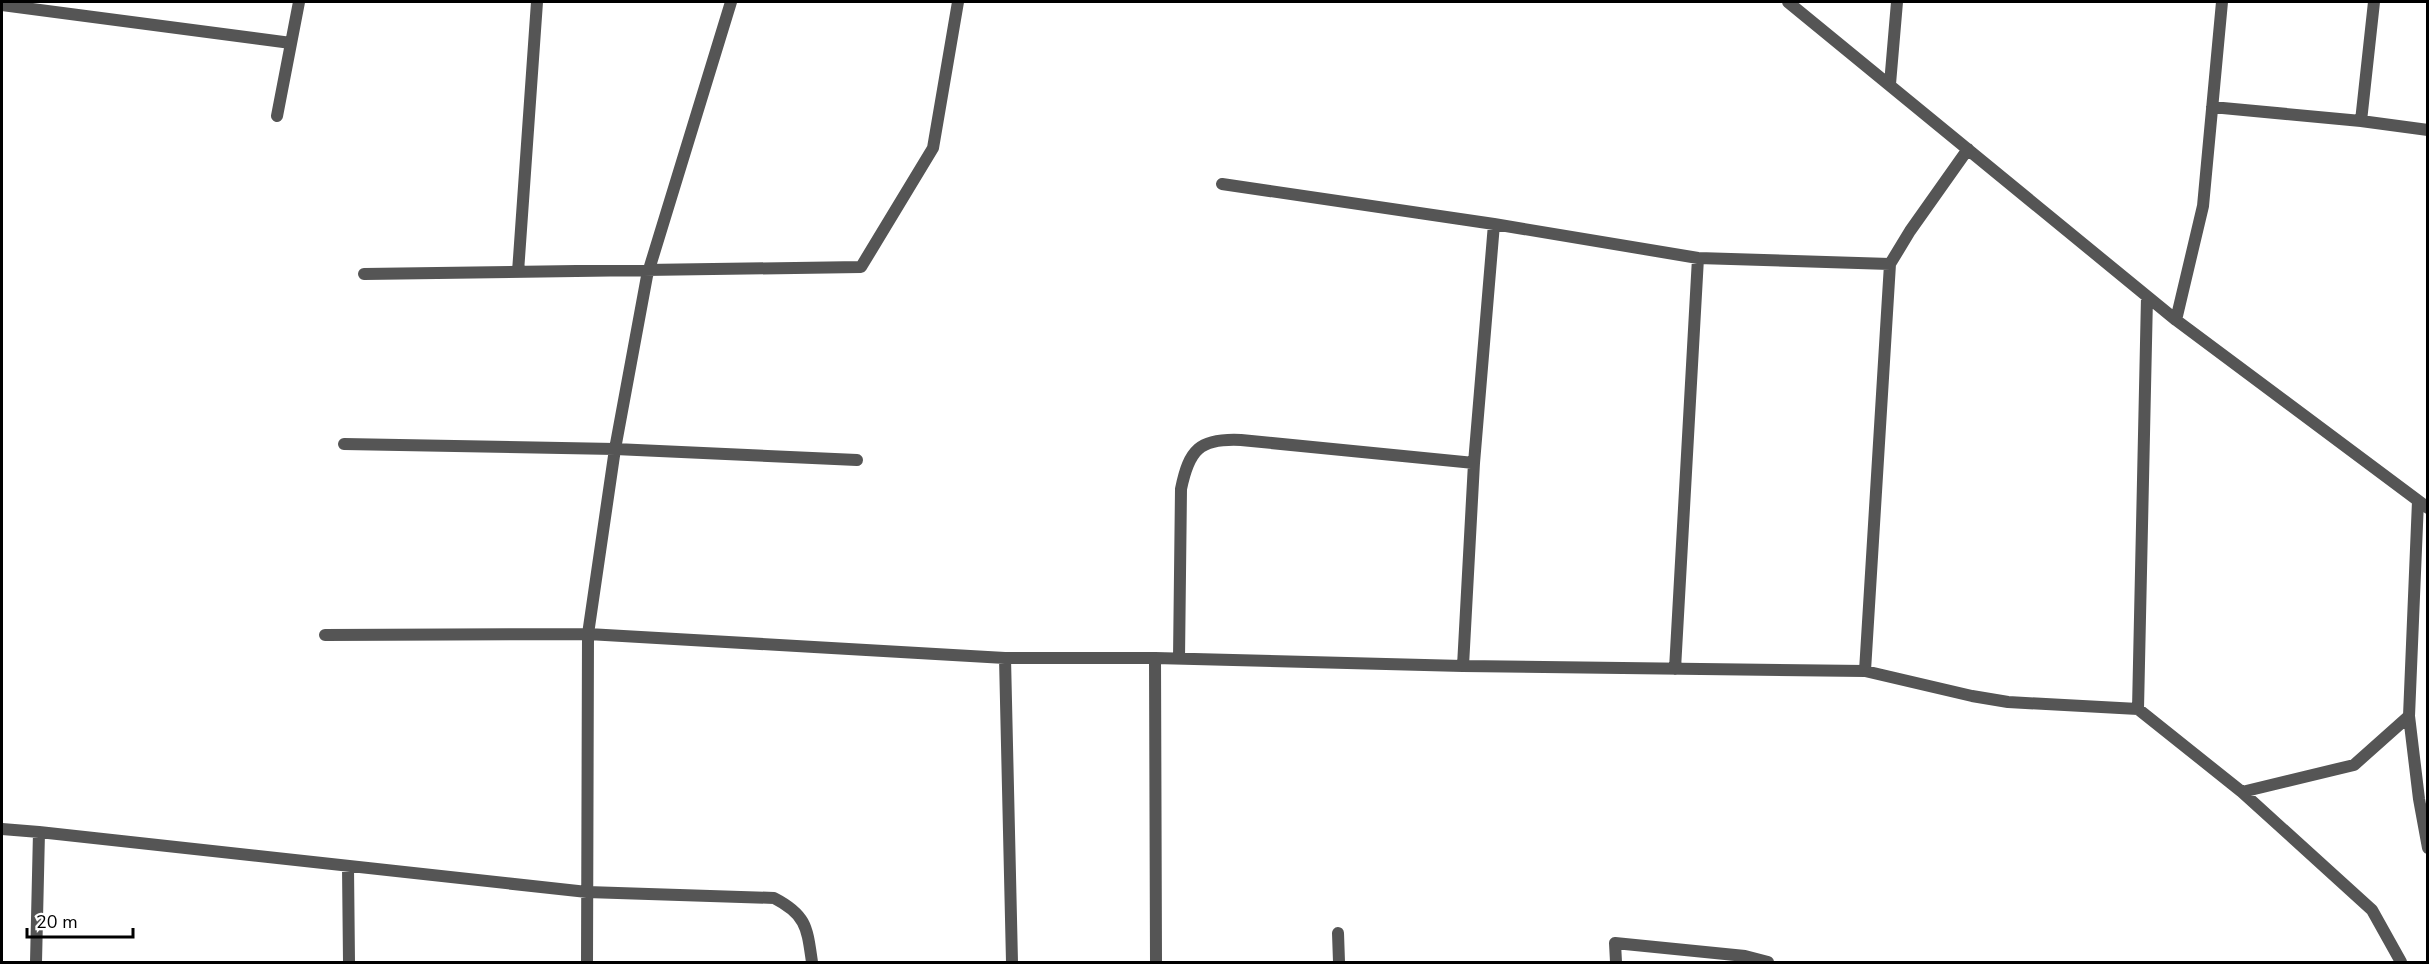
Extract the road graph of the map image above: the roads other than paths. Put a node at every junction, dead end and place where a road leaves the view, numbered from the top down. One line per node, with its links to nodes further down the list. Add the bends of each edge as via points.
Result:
1 (300, 2): 11 (street)
2 (537, 2): 23 (street)
3 (731, 2): 22 (street)
4 (958, 2): 22 (street, via 933,148 861,267)
5 (1788, 2): 12 (street)
6 (1897, 2): 12 (street)
7 (2222, 2): 13 (street)
8 (2374, 2): 15 (street)
9 (2, 5): 10 (street)
10 (49, 6): 11 (street)
11 (291, 44): 14 (street)
12 (1890, 84): 17 (street)
13 (2212, 106): 15 (street); 26 (street, via 2203,206)
14 (277, 116)
15 (2361, 121): 16 (street)
16 (2427, 130)
17 (1968, 149): 21 (street); 25 (street)
18 (1222, 184): 19 (street)
19 (1494, 224): 20 (street); 30 (street)
20 (1698, 258): 21 (street); 38 (street)
21 (1890, 264): 39 (street)
22 (650, 270): 23 (street); 28 (street)
23 (518, 272): 24 (street)
24 (364, 274)
25 (2147, 297): 26 (street); 40 (street)
26 (2176, 320): 31 (street)
27 (344, 444): 28 (street)
28 (615, 449): 29 (street); 32 (street)
29 (857, 460)
30 (1474, 463): 36 (street, via 1241,440 1221,439 1200,447 1187,463 1181,489); 37 (street)
31 (2423, 505): 41 (street)
32 (588, 634): 33 (street); 34 (street); 47 (street)
33 (325, 635)
34 (1005, 657): 35 (street); 53 (street)
35 (1155, 658): 36 (street); 54 (street)
36 (1179, 659): 37 (street)
37 (1463, 666): 38 (street)
38 (1675, 669): 39 (street)
39 (1865, 671): 40 (street, via 2008,702)
40 (2138, 709): 42 (street)
41 (2409, 716): 42 (street, via 2354,765); 45 (street)
42 (2242, 792): 58 (street, via 2372,910)
43 (2, 829): 44 (street)
44 (39, 832): 46 (street); 49 (street)
45 (2427, 848)
46 (348, 867): 47 (street); 50 (street)
47 (587, 892): 51 (street); 52 (street, via 774,898 794,908 807,930)
48 (1338, 933): 55 (street)
49 (36, 963)
50 (349, 963)
51 (587, 963)
52 (812, 963)
53 (1012, 963)
54 (1156, 963)
55 (1339, 963)
56 (1616, 963): 57 (street, via 1615,943 1745,956)
57 (1768, 963)
58 (2401, 963)

